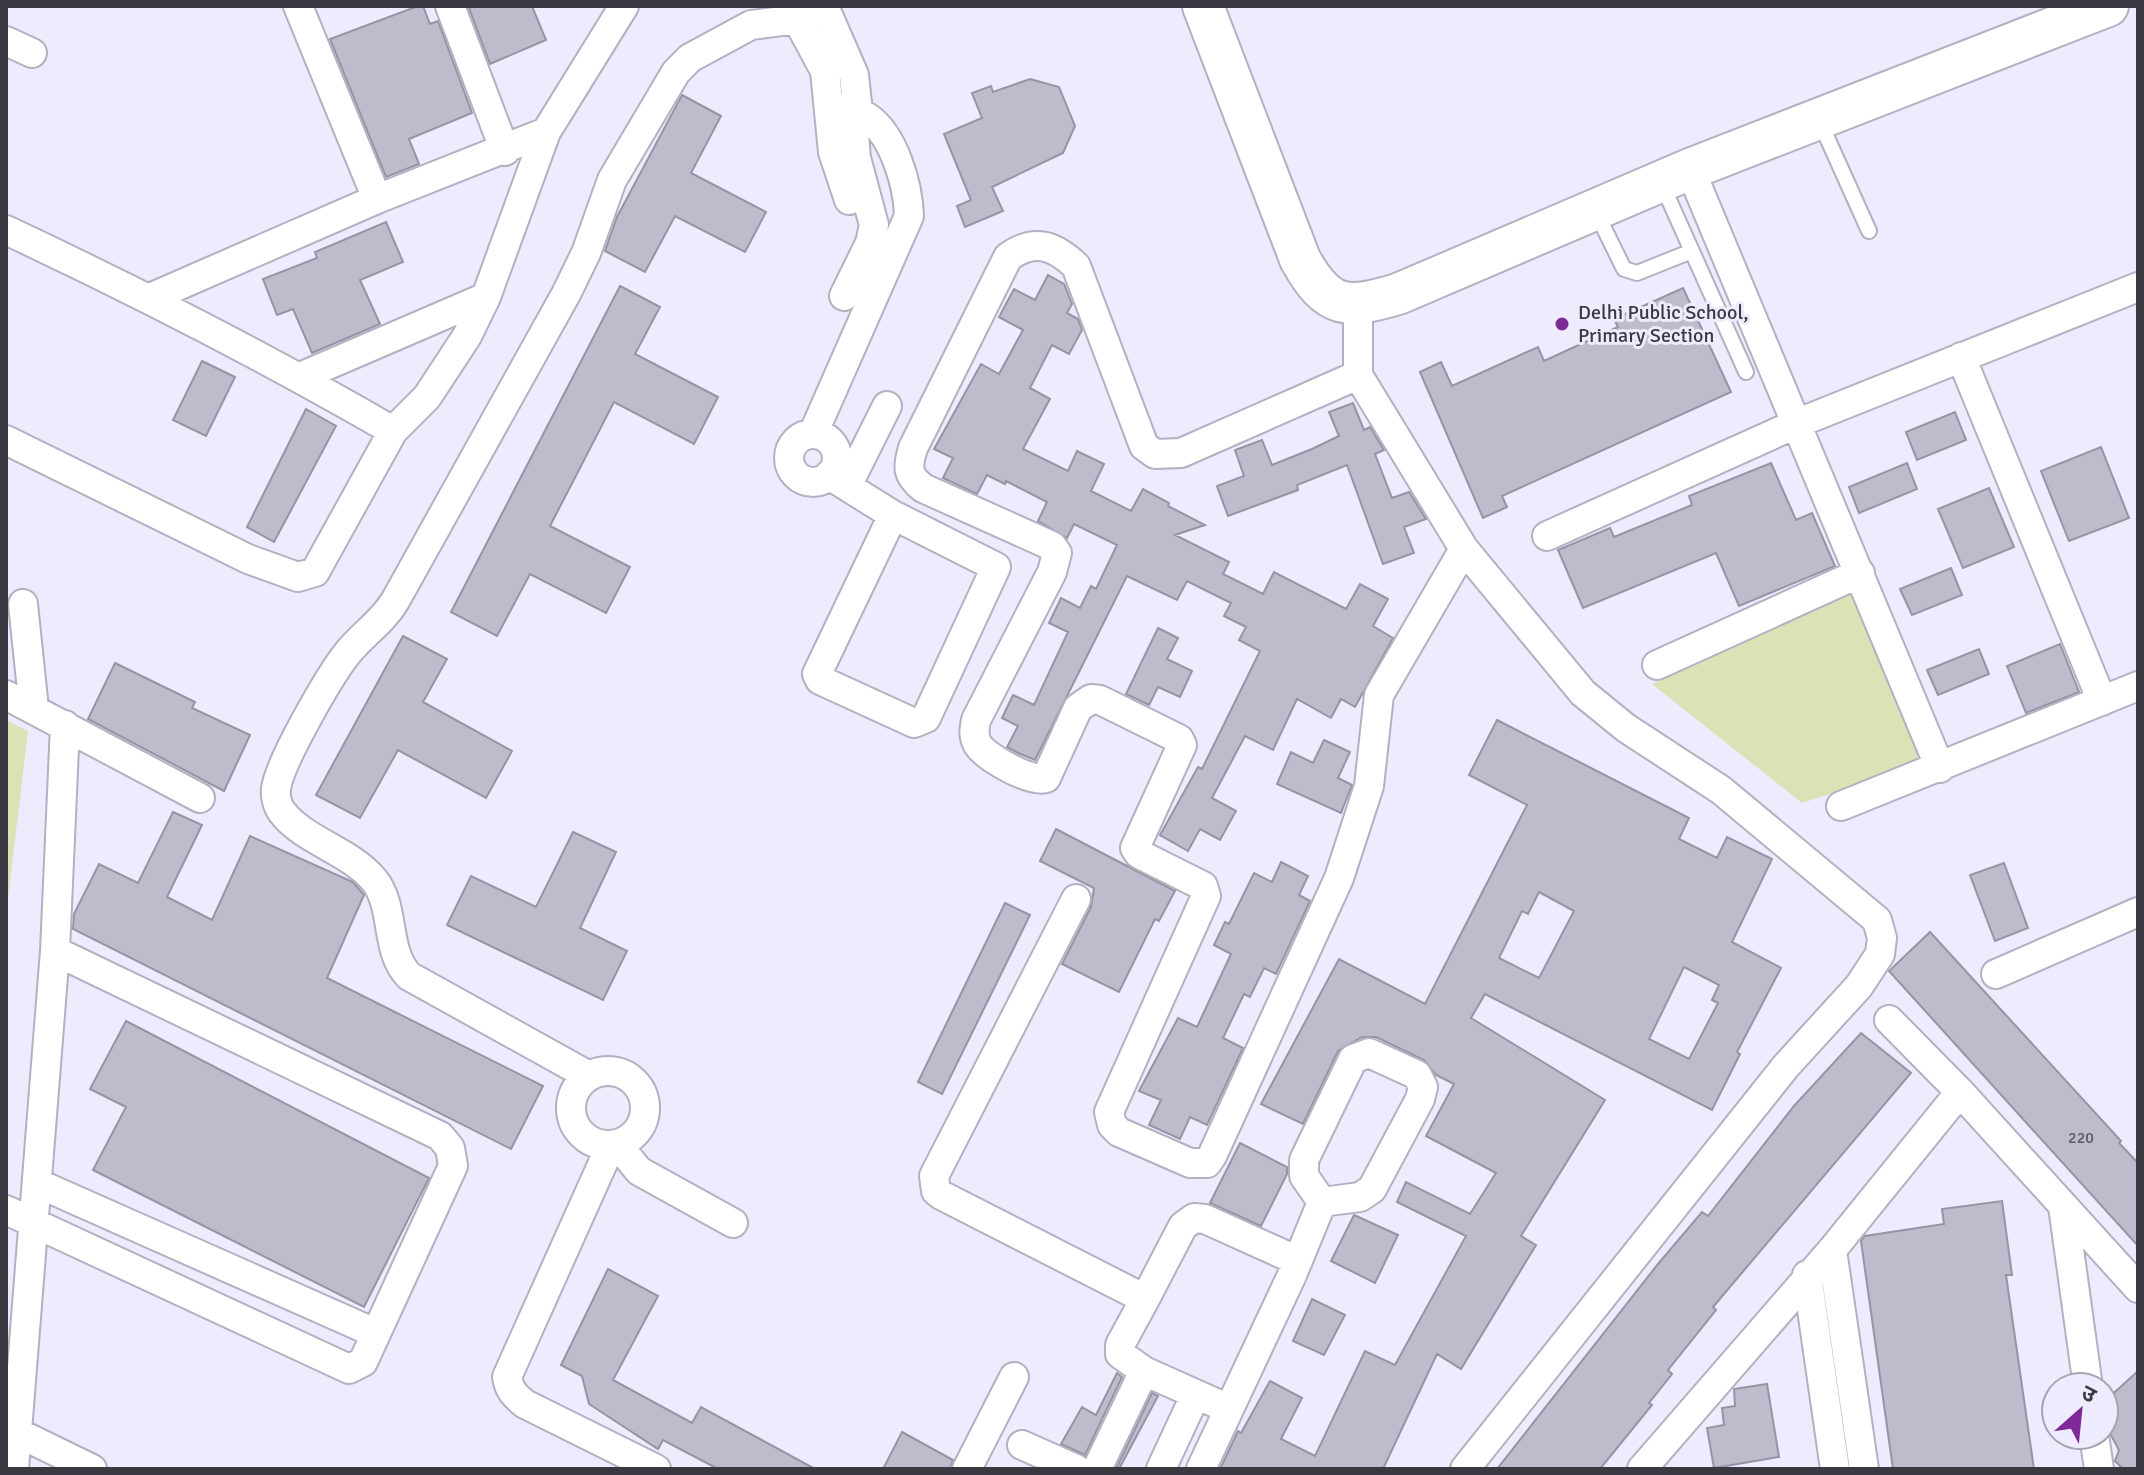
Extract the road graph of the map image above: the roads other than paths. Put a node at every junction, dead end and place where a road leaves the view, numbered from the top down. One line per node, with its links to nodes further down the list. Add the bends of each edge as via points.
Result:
1 (298, 6): 16 (street)
2 (450, 6): 14 (street)
3 (624, 6): 13 (street)
4 (1203, 6): 24 (street, via 1300,259 1317,286 1333,299)
5 (2108, 6): 12 (street)
6 (826, 10): 7 (street); 11 (street, via 854,75)
7 (793, 13): 10 (street, via 825,71); 54 (street, via 751,25 690,58 676,72 612,180 586,253 389,612 346,655 275,790 291,823 357,862 380,887 397,960 409,976)
8 (6, 41): 9 (street)
9 (32, 53)
10 (830, 105): 11 (street); 11 (street, via 833,152 856,227 837,291 874,233 856,158)
11 (858, 112): 32 (street, via 875,123 887,141 905,185 909,216)
12 (1819, 118): 15 (street); 19 (lane)
13 (546, 132): 14 (street); 22 (street)
14 (505, 151): 16 (street)
15 (1676, 175): 17 (street); 20 (lane); 30 (street)
16 (377, 199): 23 (street)
17 (1595, 210): 20 (lane, via 1624,269 1637,273); 24 (street)
18 (6, 230): 23 (street)
19 (1869, 231)
20 (1692, 251): 26 (lane)
21 (2138, 287): 25 (street)
22 (486, 297): 28 (street); 31 (street, via 445,374)
23 (150, 298): 28 (street)
24 (1358, 306): 27 (street)
25 (1961, 357): 30 (street); 43 (street)
26 (1746, 372)
27 (1358, 375): 37 (street); 37 (street, via 1181,453 1155,454 1144,446 1076,266 1059,250 1040,244 1022,247 1008,257 907,467 923,488 1052,546 1057,553 976,720 973,730 981,749 1028,778 1046,778 1078,708 1091,699 1179,739 1182,745 1135,848 1203,886 1206,896 1109,1112 1119,1132 1190,1163 1207,1163 1212,1156 1339,878 1369,786 1379,695)
28 (300, 377): 31 (street)
29 (887, 406): 34 (street)
30 (1798, 423): 36 (street); 38 (street)
31 (393, 431): 33 (street, via 315,572 298,577 248,559)
32 (813, 434): 34 (street, via 833,446); 34 (street, via 793,444 790,466 807,481)
33 (6, 440)
34 (838, 481): 35 (street)
35 (893, 515): 35 (street, via 817,674 820,680 914,723 926,718 996,570)
36 (1547, 536)
37 (1464, 549): 84 (street, via 1583,693 1721,790 1877,920 1882,938 1880,954 1859,986 1786,1066)
38 (1860, 573): 40 (street); 46 (street)
39 (23, 604): 44 (street)
40 (1657, 665)
41 (2138, 686): 43 (street)
42 (6, 695): 44 (street)
43 (2102, 701): 46 (street)
44 (34, 709): 45 (street)
45 (65, 725): 47 (street); 51 (street)
46 (1940, 768): 48 (street)
47 (200, 798)
48 (1841, 806)
49 (1076, 899): 67 (street, via 933,1183 941,1195)
50 (2138, 912): 52 (street)
51 (55, 951): 57 (street); 68 (street, via 440,1136 450,1148 453,1166)
52 (1996, 974)
53 (1889, 1020): 55 (street)
54 (589, 1076): 56 (street, via 574,1093 572,1116 584,1136); 56 (street, via 614,1071 636,1083 646,1106 644,1119)
55 (1960, 1092): 59 (street); 63 (street)
56 (619, 1143): 61 (street); 78 (street, via 507,1377 511,1391 525,1404)
57 (37, 1183): 62 (street); 68 (street)
58 (1322, 1202): 58 (street, via 1360,1197 1372,1189 1420,1099 1423,1087 1417,1075 1369,1053 1353,1059 1304,1160 1304,1176); 64 (street)
59 (2063, 1206): 66 (street); 70 (street)
60 (6, 1210): 62 (street)
61 (736, 1217)
62 (33, 1223): 68 (street, via 349,1369 363,1362); 74 (street)
63 (1832, 1250): 65 (street); 87 (street)
64 (1298, 1261): 67 (street, via 1194,1218 1183,1226); 73 (street)
65 (1807, 1275): 85 (street); 86 (street)
66 (2138, 1288)
67 (1145, 1299): 69 (street, via 1120,1345 1120,1354)
68 (375, 1333)
69 (1144, 1371): 72 (street); 81 (street)
70 (2086, 1371)
71 (1014, 1377): 79 (street)
72 (1195, 1396): 73 (street); 82 (street)
73 (1229, 1409): 83 (street)
74 (12, 1430): 76 (street); 77 (street)
75 (1022, 1445): 80 (street)
76 (14, 1469)
77 (92, 1469)
78 (656, 1469)
79 (967, 1469)
80 (1076, 1469)
81 (1097, 1469)
82 (1161, 1469)
83 (1201, 1469)
84 (1465, 1469)
85 (1642, 1469)
86 (1835, 1469)
87 (1864, 1469)

